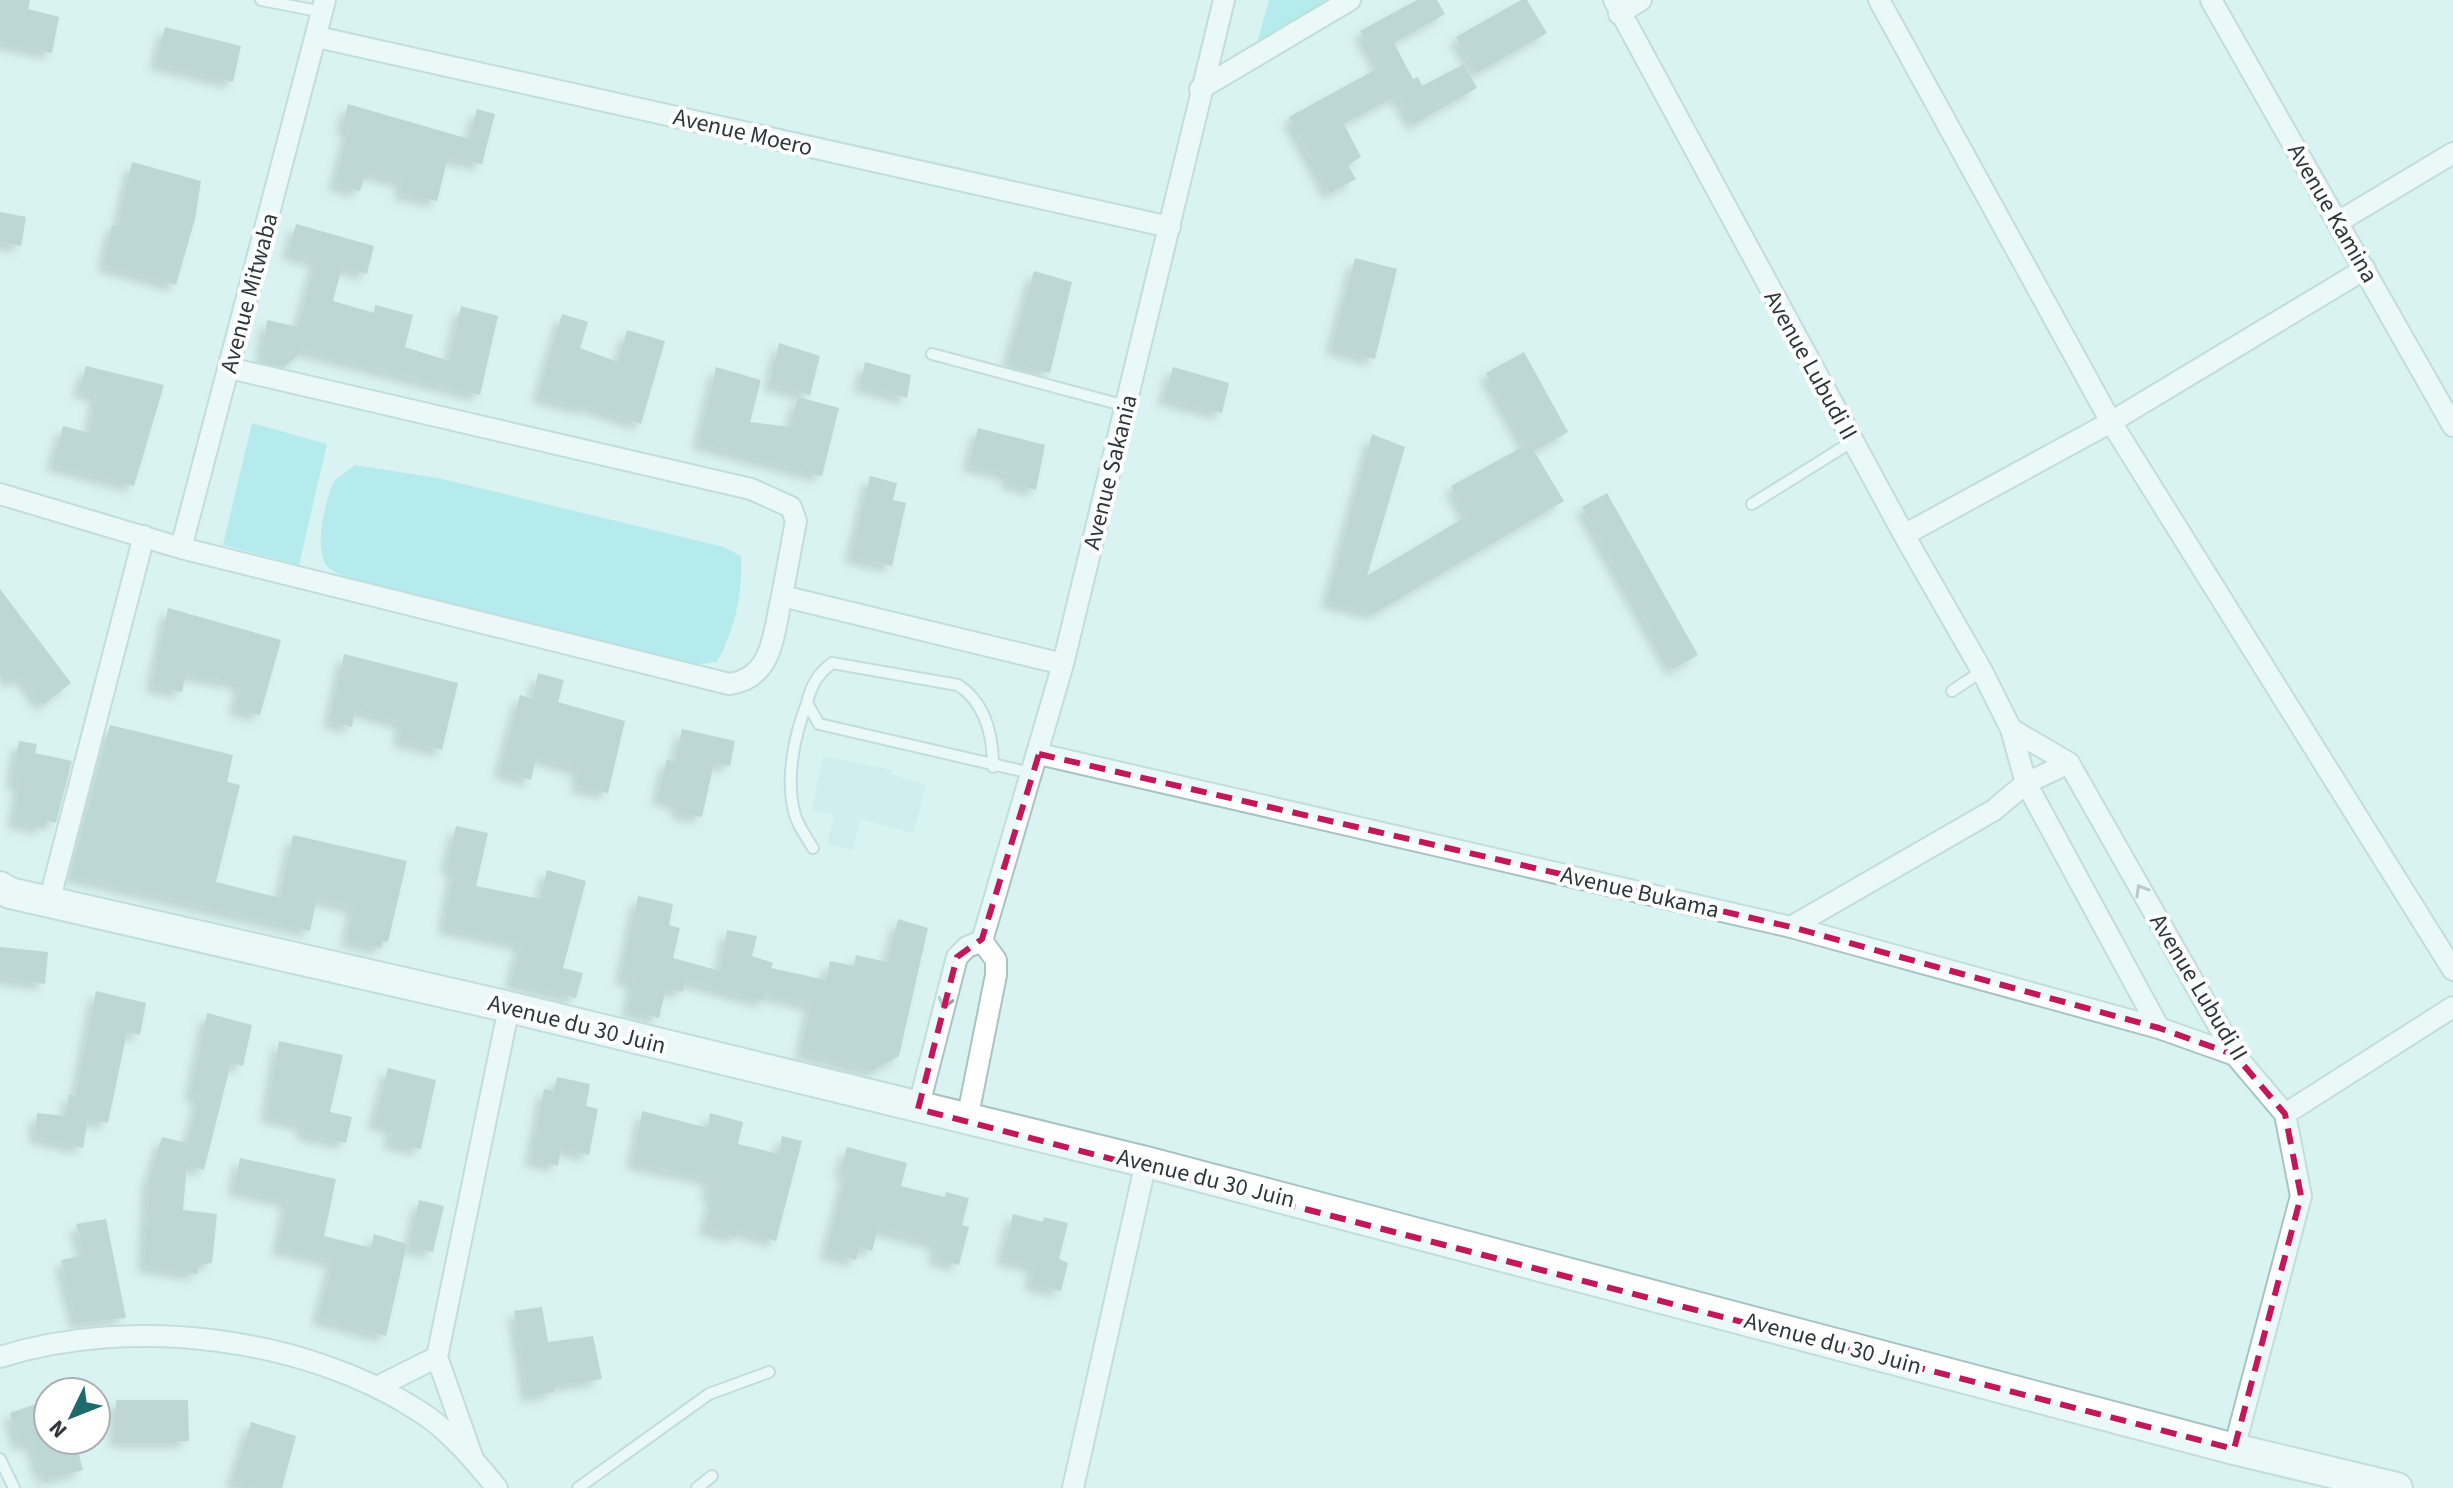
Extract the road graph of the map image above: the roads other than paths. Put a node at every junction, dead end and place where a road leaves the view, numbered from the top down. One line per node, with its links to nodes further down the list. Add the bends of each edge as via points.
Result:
1 (261, 0): 7 (lane)
2 (1224, 0): 10 (street, Avenue Sakania)
3 (1350, 0): 10 (street)
4 (1641, 0): 8 (street)
5 (1879, 0): 18 (street)
6 (2211, 0): 12 (street, Avenue Kamina)
7 (324, 6): 9 (street, Avenue Mitwaba)
8 (1617, 7): 20 (street, Avenue Lubudi II)
9 (317, 37): 13 (street, Avenue Moero); 16 (street, Avenue Mitwaba)
10 (1200, 89): 13 (street, Avenue Sakania)
11 (2453, 153): 12 (street)
12 (2338, 222): 14 (street, Avenue Kamina)
13 (1170, 227): 17 (street, Avenue Sakania)
14 (2365, 269): 18 (street); 19 (street, Avenue Kamina)
15 (932, 354): 17 (lane)
16 (229, 368): 25 (street, Avenue Mitwaba); 26 (street, via 779,499 791,507 796,521)
17 (1126, 406): 27 (street, Avenue Sakania)
18 (2111, 422): 23 (street); 41 (street)
19 (2453, 426)
20 (1853, 441): 22 (lane); 23 (street, Avenue Lubudi II)
21 (0, 494): 24 (street)
22 (1752, 504)
23 (1904, 535): 28 (street, Avenue Lubudi II)
24 (144, 536): 25 (street); 38 (street)
25 (181, 548): 26 (street, via 729,684 752,678 767,663)
26 (782, 596): 27 (street)
27 (1063, 664): 33 (street, Avenue Sakania)
28 (1982, 671): 29 (lane); 31 (street, Avenue Lubudi II)
29 (1952, 691)
30 (807, 703): 34 (lane, via 819,724 832,729); 34 (lane, via 820,672 832,663 958,685 973,694 983,712); 36 (lane, via 797,728 791,785 795,816)
31 (2011, 729): 32 (street); 35 (street, Avenue Lubudi II)
32 (2069, 763): 35 (street); 45 (street, Avenue Lubudi II, one-way to 32)
33 (1036, 764): 34 (lane); 39 (street, Avenue Bukama); 40 (street, Avenue Sakania)
34 (993, 767)
35 (2026, 783): 39 (street, via 1994,810); 44 (street, Avenue Lubudi II)
36 (813, 848)
37 (3, 892): 38 (street, Avenue du 30 Juin)
38 (49, 902): 42 (street, Avenue du 30 Juin)
39 (1791, 927): 44 (street, Avenue Bukama)
40 (982, 941): 46 (street, one-way to 46, via 957,957); 48 (street, via 996,960 996,975)
41 (2453, 970)
42 (509, 1007): 46 (street, Avenue du 30 Juin); 51 (street)
43 (2453, 1007): 47 (street)
44 (2159, 1028): 45 (street, Avenue Bukama)
45 (2235, 1055): 47 (street, Avenue Lubudi II)
46 (918, 1109): 48 (street, Avenue du 30 Juin)
47 (2285, 1114): 54 (street, Avenue Lubudi II, via 2301,1196)
48 (967, 1120): 49 (street, Avenue du 30 Juin)
49 (1146, 1162): 54 (street, Avenue du 30 Juin); 62 (street)
50 (0, 1357): 53 (street, via 44,1343 149,1333 314,1362)
51 (437, 1357): 53 (street); 55 (street)
52 (769, 1372): 60 (lane, via 709,1394)
53 (377, 1387): 55 (street, via 421,1412)
54 (2234, 1449): 63 (street, Avenue du 30 Juin)
55 (472, 1456): 59 (street)
56 (0, 1459): 58 (lane)
57 (712, 1476): 61 (lane)
58 (14, 1488)
59 (497, 1488)
60 (578, 1488)
61 (697, 1488)
62 (1073, 1488)
63 (2397, 1488)

